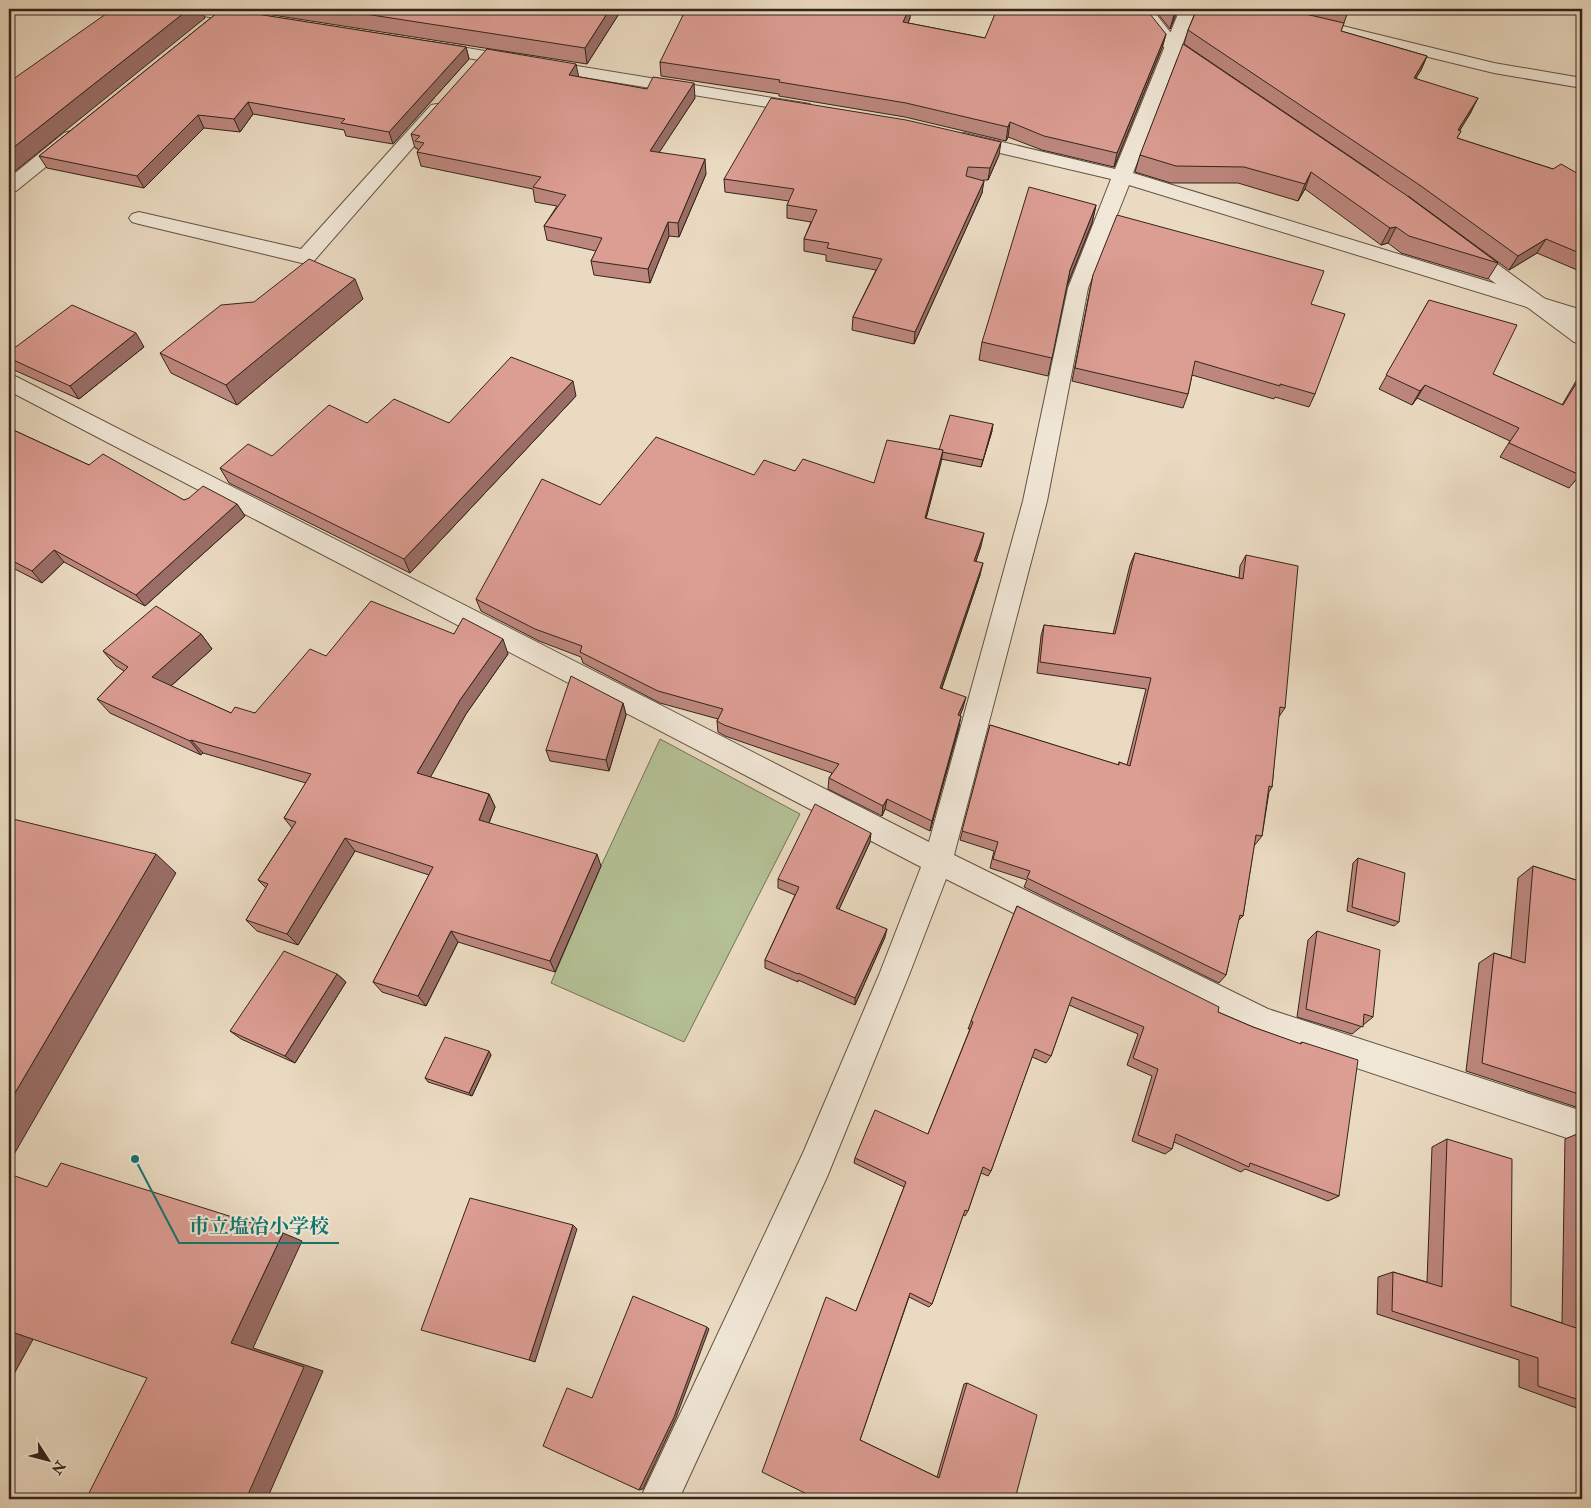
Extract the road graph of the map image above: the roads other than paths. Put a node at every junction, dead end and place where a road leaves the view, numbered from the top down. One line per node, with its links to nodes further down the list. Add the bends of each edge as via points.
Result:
1 (193, 9): 5 (street)
2 (1143, 9): 9 (street)
3 (1188, 9): 9 (street)
4 (1253, 9): 12 (street, via 1494,68)
5 (222, 15): 6 (street); 7 (street)
6 (270, 22)
7 (206, 27)
8 (416, 45): 10 (street)
9 (1172, 46): 13 (street); 18 (street)
10 (484, 55): 11 (street); 15 (street)
11 (471, 70)
12 (1582, 83)
13 (1228, 85)
14 (452, 93): 20 (street, via 306,257)
15 (826, 112)
16 (85, 125): 19 (street)
17 (942, 134): 18 (street)
18 (1121, 176): 22 (street); 26 (street, via 1078,288 1036,501)
19 (9, 187)
20 (139, 218)
21 (1452, 241): 22 (street)
22 (1537, 304): 23 (street); 24 (street)
23 (1582, 317)
24 (1582, 337)
25 (9, 382): 26 (street)
26 (938, 861): 27 (street, via 1262,1022); 28 (street, via 815,1165)
27 (1582, 1127)
28 (659, 1499)

